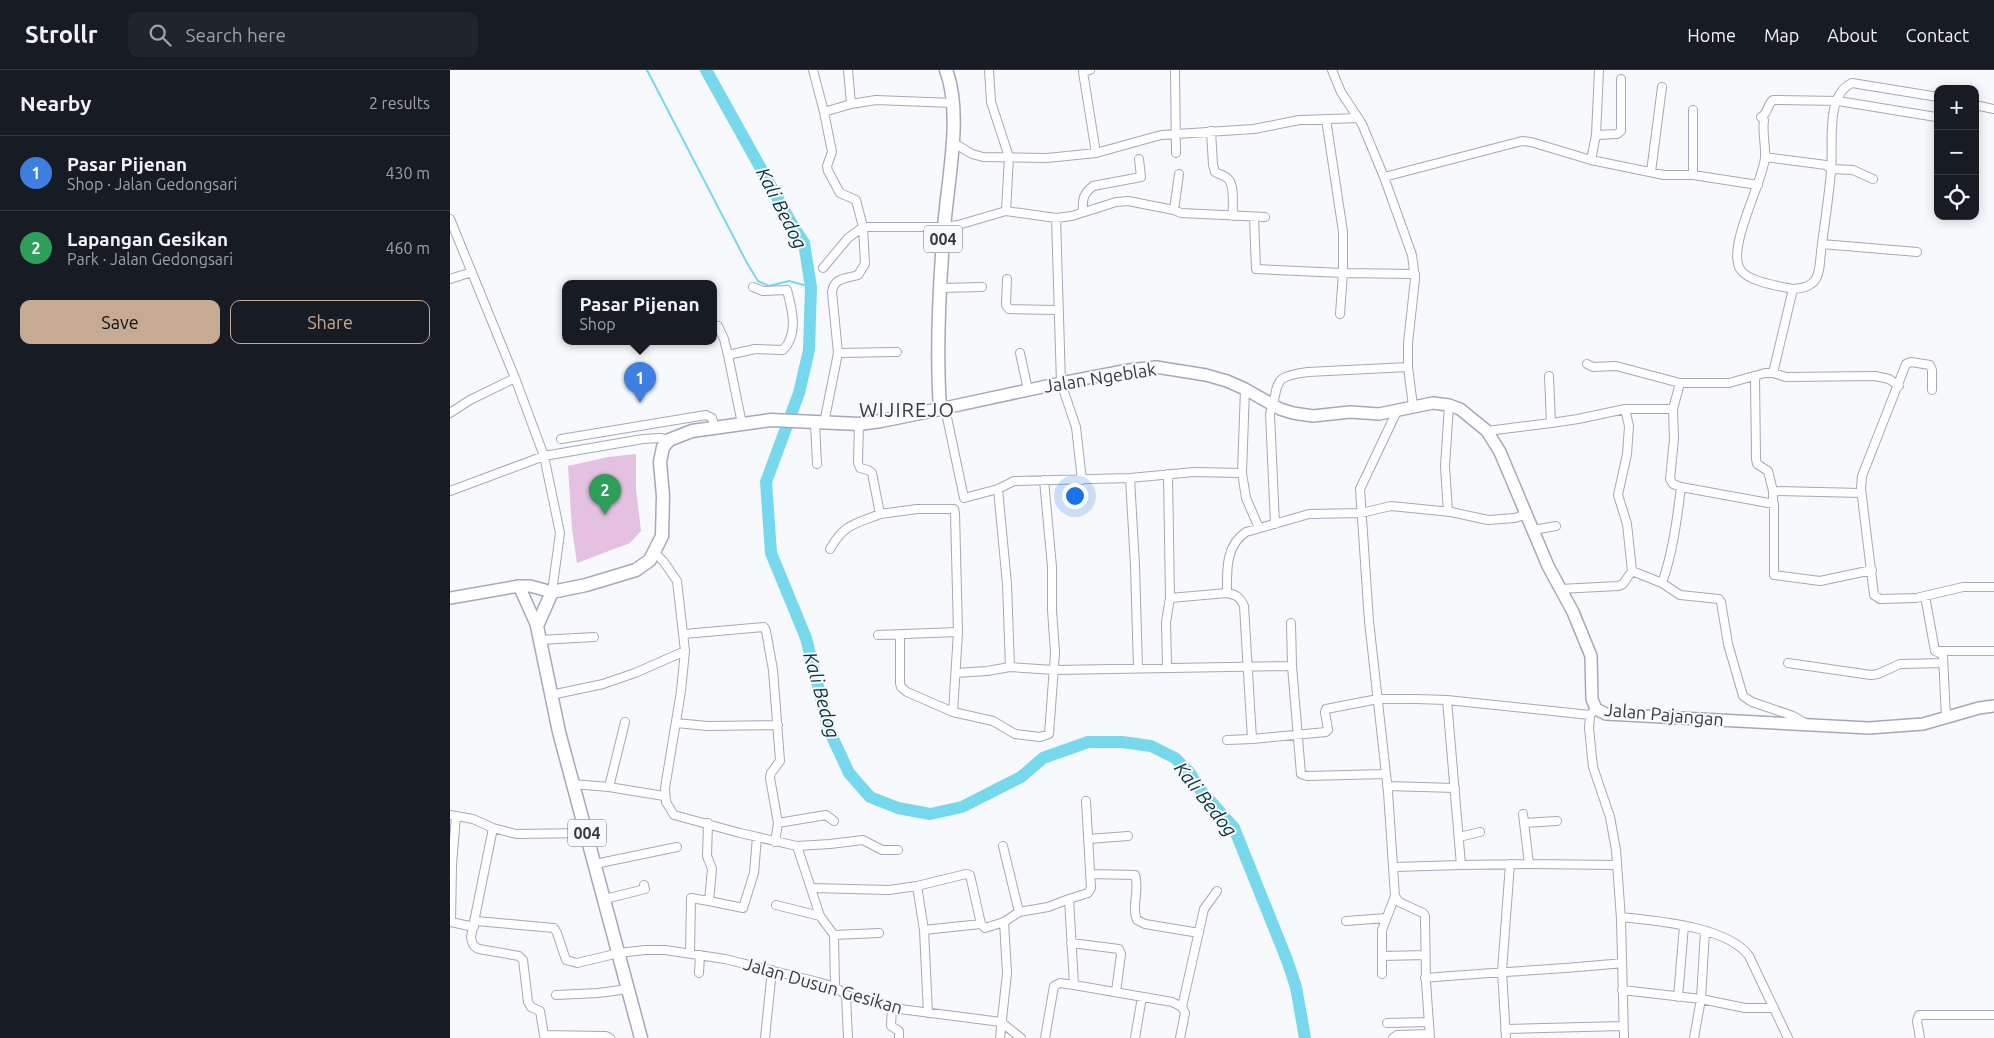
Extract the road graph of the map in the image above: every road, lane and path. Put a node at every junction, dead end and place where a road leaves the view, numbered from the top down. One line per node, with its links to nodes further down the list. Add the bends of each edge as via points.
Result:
1 (813, 70): 18 (street)
2 (848, 70): 14 (street)
3 (946, 70): 13 (main road, 004)
4 (988, 70): 30 (street, via 991,102)
5 (1090, 70): 27 (street, via 1083,72)
6 (1175, 70): 23 (street)
7 (1332, 70): 20 (street, via 1341,92)
8 (1599, 70): 24 (street)
9 (1621, 79): 24 (street, via 1620,132)
10 (1662, 87): 33 (street)
11 (1934, 96): 12 (street, via 1852,83 1840,91)
12 (1838, 101): 19 (street); 29 (street, via 1772,100 1761,117 1764,120); 32 (street, via 1832,120)
13 (953, 102): 14 (street, via 876,100); 26 (main road, 004)
14 (851, 104): 18 (street)
15 (1979, 106): 16 (street)
16 (1994, 109)
17 (1693, 110): 35 (street)
18 (824, 112): 47 (street, via 832,152 828,171 840,193 856,200)
19 (1934, 117)
20 (1358, 118): 21 (street); 36 (street)
21 (1326, 119): 22 (street, via 1299,120 1247,130); 53 (street, via 1342,232)
22 (1211, 131): 23 (street); 42 (street, via 1213,166 1215,172 1230,180)
23 (1176, 134): 25 (street); 28 (street)
24 (1596, 135): 31 (street)
25 (1137, 141): 27 (street); 41 (street, via 1141,177 1093,186 1082,199)
26 (952, 142): 30 (street, via 972,154); 48 (main road, 004)
27 (1096, 153): 30 (street)
28 (1176, 153)
29 (1765, 157): 32 (street, via 1826,165); 38 (street)
30 (1009, 158): 40 (street)
31 (1591, 160): 33 (street); 36 (street, via 1522,141)
32 (1831, 169): 37 (street, via 1854,170); 49 (street)
33 (1651, 172): 35 (street)
34 (1179, 174): 39 (street)
35 (1692, 175): 38 (street)
36 (1384, 177): 54 (street, via 1412,255)
37 (1873, 179)
38 (1758, 185): 60 (street, via 1743,225 1737,256 1739,266 1746,275)
39 (1174, 210): 41 (street, via 1128,201); 42 (street)
40 (1006, 211): 45 (street); 48 (street)
41 (1083, 212): 45 (street)
42 (1233, 216): 43 (street)
43 (1254, 217): 44 (street); 53 (street, via 1256,269)
44 (1265, 217)
45 (1056, 218): 61 (street)
46 (450, 219): 52 (street)
47 (863, 227): 48 (street); 51 (street, via 848,238); 65 (street, via 865,264 862,270 851,277 840,278 833,286)
48 (944, 227): 59 (main road, 004)
49 (1822, 244): 50 (street); 60 (street, via 1814,283 1806,288)
50 (1917, 252)
51 (823, 268)
52 (472, 272): 56 (street); 73 (street)
53 (1343, 273): 54 (street); 62 (street)
54 (1415, 274): 69 (street)
55 (1007, 278): 61 (street, via 1006,305 1009,309)
56 (450, 279)
57 (753, 287): 67 (street, via 763,291 787,290 793,323 791,338 783,350 755,350)
58 (982, 287): 59 (street)
59 (940, 288): 83 (main road, 004, via 938,341)
60 (1793, 289): 70 (street)
61 (1058, 310): 74 (street)
62 (1340, 314)
63 (718, 326): 67 (street)
64 (897, 352): 65 (street)
65 (838, 353): 89 (street)
66 (1020, 353): 78 (street)
67 (728, 355): 90 (street)
68 (1587, 364): 75 (street, via 1593,367 1616,366)
69 (1408, 367): 81 (street, via 1293,374 1278,381); 82 (street)
70 (1773, 373): 72 (street); 76 (street, via 1786,377 1875,376 1889,379)
71 (1549, 376): 88 (street)
72 (1755, 376): 75 (street, via 1729,382); 108 (street, via 1756,459 1757,464 1768,471)
73 (515, 378): 87 (street); 98 (street)
74 (1061, 383): 77 (main road, Jalan Ngeblak, via 1156,368 1206,375); 78 (main road, Jalan Ngeblak); 104 (street, via 1076,427)
75 (1680, 383): 85 (street)
76 (1899, 386): 79 (street, via 1906,364 1911,362 1930,365); 109 (street, via 1862,476)
77 (1245, 389): 81 (main road, Jalan Ngeblak); 100 (street)
78 (1028, 390): 83 (main road, Jalan Ngeblak)
79 (1932, 390)
80 (1449, 405): 82 (main road, Jalan Pajangan); 93 (main road, Jalan Pajangan, via 1460,409); 113 (street, via 1445,466)
81 (1274, 406): 86 (main road, Jalan Ngeblak, via 1286,412 1313,416); 117 (street, via 1270,414)
82 (1413, 406): 86 (main road, Jalan Ngeblak)
83 (942, 409): 91 (main road, Jalan Ngeblak); 110 (street)
84 (1625, 409): 85 (street); 88 (street); 124 (street, via 1629,426 1628,454 1618,495 1627,524)
85 (1673, 409): 105 (street, via 1670,479)
86 (1397, 411): 114 (street, via 1360,489)
87 (450, 413)
88 (1551, 422): 93 (street)
89 (816, 423): 90 (main road, Jalan Ngeblak, via 778,420); 91 (main road, Jalan Ngeblak); 99 (street)
90 (742, 424): 92 (main road, Jalan Ngeblak)
91 (859, 424): 115 (street, via 858,463 860,468 872,473)
92 (716, 428): 94 (street, via 712,418 706,415); 96 (main road, Jalan Ngeblak, via 692,431)
93 (1487, 431): 116 (main road, Jalan Pajangan, via 1500,452)
94 (574, 438): 95 (street); 97 (street)
95 (561, 439)
96 (669, 440): 97 (street, via 643,439); 122 (main road, via 663,448 660,462 663,529)
97 (576, 450): 98 (street)
98 (544, 456): 107 (street); 129 (street, via 560,533)
99 (817, 464)
100 (1242, 473): 101 (street); 119 (street, via 1246,498)
101 (1168, 474): 102 (street); 133 (street)
102 (1130, 478): 104 (street); 150 (street)
103 (1044, 480): 104 (street); 106 (street, via 1014,481); 152 (street, via 1052,567)
104 (1082, 480)
105 (1681, 487): 111 (street); 125 (street, via 1676,528)
106 (998, 489): 110 (street); 147 (street, via 1007,584)
107 (450, 491)
108 (1772, 491): 109 (street); 111 (street)
109 (1862, 493): 123 (street)
110 (964, 498): 112 (street, via 962,504)
111 (1773, 503): 123 (street, via 1776,507 1774,575 1820,581)
112 (954, 508): 115 (street); 136 (street)
113 (1448, 512): 114 (street, via 1391,506); 116 (street, via 1488,520)
114 (1361, 513): 117 (street, via 1309,514); 155 (street)
115 (880, 514): 121 (street, via 844,529)
116 (1526, 514): 120 (main road, Jalan Pajangan)
117 (1275, 524): 119 (street)
118 (1556, 526): 120 (street)
119 (1259, 528): 130 (street, via 1241,536 1232,549 1227,568)
120 (1533, 530): 128 (main road, Jalan Pajangan)
121 (830, 549)
122 (654, 552): 129 (main road, via 650,560 636,570); 137 (street, via 677,581)
123 (1872, 570): 131 (street, via 1877,598)
124 (1632, 571): 125 (street); 128 (street, via 1618,586)
125 (1662, 583): 163 (street, via 1680,595 1720,600 1743,696)
126 (519, 586): 129 (main road); 132 (main road); 135 (main road)
127 (1994, 586): 131 (street, via 1963,587)
128 (1560, 589): 159 (main road, Jalan Pajangan, via 1591,656)
129 (552, 592): 135 (main road)
130 (1228, 593): 133 (street); 151 (street, via 1240,597 1244,606)
131 (1925, 596): 142 (street)
132 (450, 598)
133 (1170, 598): 149 (street, via 1166,622)
134 (1291, 623): 148 (street)
135 (537, 626): 141 (main road, 004)
136 (958, 632): 139 (street); 153 (street)
137 (684, 634): 143 (street); 164 (street, via 764,627 773,670)
138 (878, 635): 139 (street)
139 (900, 636): 158 (street, via 900,686 918,698)
140 (594, 638): 141 (street)
141 (540, 640): 154 (main road, 004)
142 (1934, 650): 144 (street); 146 (street, via 1942,655)
143 (686, 651): 154 (street, via 603,684); 162 (street)
144 (1994, 651)
145 (1788, 663): 146 (street, via 1871,675 1900,664)
146 (1943, 664): 160 (street)
147 (1010, 666): 152 (street); 153 (street)
148 (1292, 666): 151 (street); 165 (street)
149 (1168, 667): 150 (street); 151 (street)
150 (1138, 668): 152 (street)
151 (1247, 668): 167 (street)
152 (1054, 670): 158 (street, via 1050,733 1046,736 1017,735 994,721)
153 (956, 673): 158 (street)
154 (552, 695): 169 (main road, 004)
155 (1378, 699): 156 (street); 165 (street, via 1326,709 1327,732); 168 (street)
156 (1448, 700): 159 (street); 172 (street)
157 (1994, 706): 160 (main road, Jalan Pajangan)
158 (954, 712)
159 (1593, 712): 163 (main road, Jalan Pajangan); 198 (street, via 1589,728 1592,768 1610,817)
160 (1946, 717): 163 (main road, Jalan Pajangan, via 1915,725 1869,728)
161 (625, 722): 171 (street)
162 (676, 723): 164 (street); 173 (street)
163 (1806, 724)
164 (778, 725): 179 (street, via 780,761 770,778)
165 (1298, 735): 167 (street); 168 (street, via 1303,775)
166 (1227, 740): 167 (street)
167 (1252, 740)
168 (1386, 774): 170 (street)
169 (573, 784): 171 (street); 184 (main road, 004)
170 (1387, 786): 172 (street); 199 (street)
171 (610, 787): 173 (street)
172 (1454, 788): 187 (street)
173 (664, 796): 181 (street, via 674,815)
174 (1086, 801): 188 (street)
175 (1523, 814): 180 (street)
176 (453, 816): 182 (street, via 473,819); 215 (street)
177 (834, 820): 179 (street, via 826,815)
178 (1557, 821): 180 (street)
179 (778, 823): 189 (street)
180 (1524, 823): 196 (street)
181 (708, 824): 186 (street); 208 (street, via 707,856 712,869)
182 (493, 828): 184 (street, via 516,834); 217 (street)
183 (1480, 832): 187 (street)
184 (587, 834): 194 (main road, 004)
185 (1128, 836): 188 (street)
186 (757, 837): 189 (street); 208 (street, via 754,872 743,908)
187 (1459, 837): 197 (street)
188 (1089, 839): 200 (street)
189 (776, 842): 190 (street)
190 (797, 846): 193 (street, via 858,840 882,850); 203 (street)
191 (1003, 846): 210 (street)
192 (677, 847): 194 (street)
193 (898, 850)
194 (595, 864): 206 (main road, 004)
195 (1510, 864): 196 (street); 197 (street); 233 (street)
196 (1529, 864): 198 (street)
197 (1461, 865): 199 (street)
198 (1617, 865): 212 (street)
199 (1394, 867): 205 (street)
200 (1090, 874): 207 (street, via 1090,891); 223 (street, via 1135,875 1137,920)
201 (644, 885): 206 (street, via 645,889)
202 (917, 886): 203 (street, via 889,890); 218 (street, via 969,874); 220 (street)
203 (812, 888): 211 (street)
204 (1217, 891): 223 (street, via 1204,909)
205 (1395, 896): 213 (street); 229 (street, via 1399,902 1424,914)
206 (605, 899): 226 (main road, 004)
207 (1069, 899): 210 (street); 225 (street)
208 (710, 901): 227 (street, via 691,898)
209 (776, 905): 211 (street)
210 (1019, 912): 216 (street)
211 (820, 916): 224 (street)
212 (1621, 917): 219 (street); 231 (street)
213 (1386, 918): 214 (street); 230 (street, via 1382,930)
214 (1346, 921)
215 (451, 922): 217 (street)
216 (1004, 922): 218 (street, via 985,928); 252 (street, via 1007,973)
217 (475, 924): 226 (street, Jalan Dusun Gesikan, via 554,928 566,960 570,962); 258 (street, via 471,938 475,948 518,956 523,960 528,1002 542,1013 544,1035)
218 (981, 924): 220 (street)
219 (1684, 926): 221 (street); 245 (street)
220 (924, 930): 250 (street)
221 (1705, 931): 246 (street); 249 (street, via 1717,934 1747,954)
222 (879, 933): 224 (street)
223 (1199, 933): 247 (street)
224 (834, 935): 238 (street)
225 (1071, 943): 237 (street); 241 (street, via 1119,949)
226 (620, 953): 227 (street, Jalan Dusun Gesikan, via 665,950); 239 (main road, 004)
227 (690, 954): 228 (street, Jalan Dusun Gesikan)
228 (700, 955): 232 (street, Jalan Dusun Gesikan); 234 (street)
229 (1425, 955): 230 (street); 236 (street)
230 (1382, 956): 235 (street)
231 (1622, 963): 233 (street); 240 (street)
232 (772, 970): 238 (street, Jalan Dusun Gesikan); 260 (street)
233 (1502, 972): 236 (street); 256 (street)
234 (699, 973)
235 (1382, 974)
236 (1425, 978): 253 (street)
237 (1074, 985): 241 (street); 265 (street, via 1060,983 1054,986)
238 (835, 987): 243 (street, Jalan Dusun Gesikan)
239 (628, 989): 242 (street); 259 (main road, 004)
240 (1622, 990): 245 (street); 255 (street)
241 (1116, 992): 244 (street)
242 (556, 995)
243 (846, 995): 248 (street, Jalan Dusun Gesikan); 261 (street)
244 (1142, 996): 247 (street); 266 (street)
245 (1678, 997): 246 (street)
246 (1700, 999): 249 (street, via 1745,1008); 271 (street)
247 (1182, 1007): 267 (street, via 1185,1017)
248 (892, 1008): 250 (street, Jalan Dusun Gesikan); 262 (street, via 891,1026 899,1031)
249 (1774, 1008): 272 (street)
250 (928, 1013): 252 (street, Jalan Dusun Gesikan)
251 (1994, 1015): 273 (street, via 1919,1015 1916,1020)
252 (1001, 1022): 263 (street); 264 (street)
253 (1429, 1022): 254 (street); 257 (street)
254 (1387, 1024)
255 (1623, 1026): 256 (street); 270 (street)
256 (1505, 1029): 269 (street)
257 (1430, 1036): 268 (street, via 1397,1035)
258 (610, 1038)
259 (641, 1038)
260 (765, 1038)
261 (848, 1038)
262 (899, 1038)
263 (1000, 1038)
264 (1021, 1038)
265 (1045, 1038)
266 (1135, 1038)
267 (1180, 1038)
268 (1393, 1038)
269 (1506, 1038)
270 (1624, 1038)
271 (1694, 1038)
272 (1788, 1038)
273 (1920, 1038)

